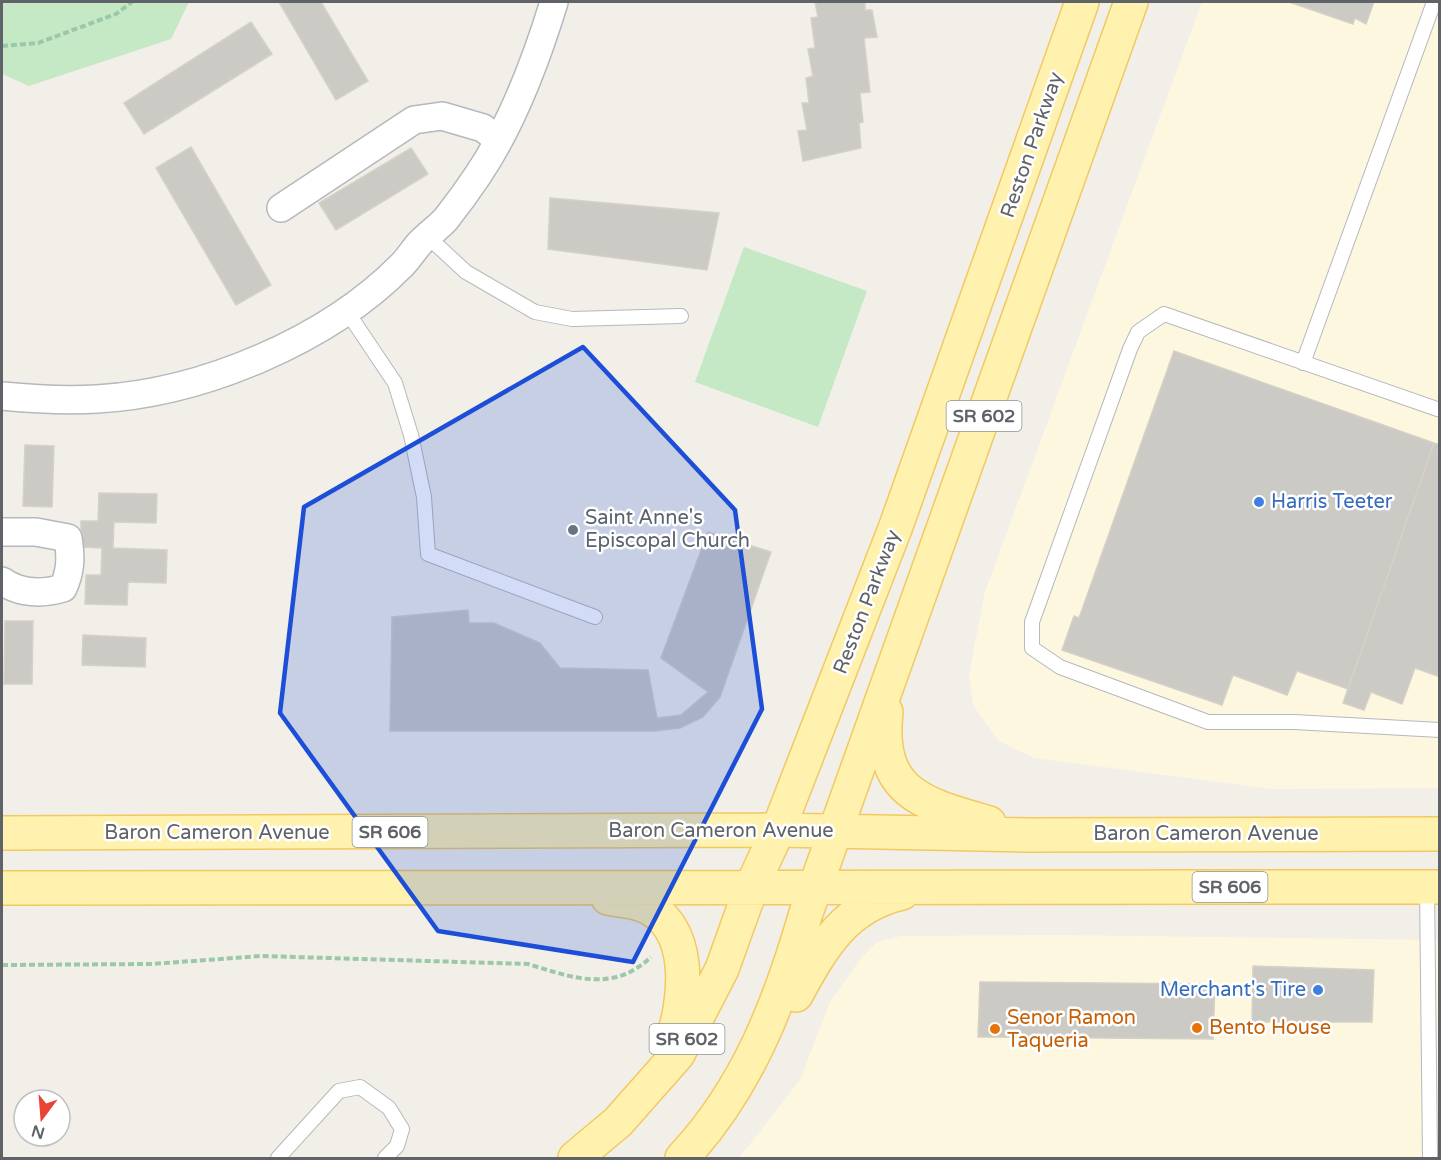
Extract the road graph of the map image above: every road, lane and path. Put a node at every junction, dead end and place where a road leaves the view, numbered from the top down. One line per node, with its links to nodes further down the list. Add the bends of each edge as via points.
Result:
1 (132, 2): 6 (path, via 116,14 38,44)
2 (554, 2): 7 (street, via 531,69)
3 (1082, 2): 20 (main road, Reston Parkway / SR 602, via 896,526)
4 (1131, 2): 18 (main road, SR 602)
5 (1434, 2): 12 (lane)
6 (2, 46)
7 (498, 140): 8 (street, via 483,128 442,116 414,120); 9 (street, via 452,211)
8 (280, 208)
9 (427, 236): 10 (street, via 402,265); 11 (lane, via 466,272 535,312 572,319)
10 (346, 310): 13 (street, via 265,356 215,376 155,391 98,399); 17 (lane, via 395,383 424,497 428,554)
11 (681, 316)
12 (1303, 363): 14 (lane); 19 (lane, via 1164,314 1138,332 1032,622 1032,648 1060,667 1208,722)
13 (2, 396)
14 (1440, 410)
15 (2, 532): 16 (street, via 68,538 70,573 63,588 46,594 10,588)
16 (2, 581)
17 (595, 617)
18 (889, 681): 21 (main road, SR 602); 24 (main road, via 885,744 889,764 912,794 937,808)
19 (1440, 730)
20 (778, 830): 21 (main road, Baron Cameron Avenue / SR 606); 22 (main road, Baron Cameron Avenue / SR 606); 28 (main road, Reston Parkway / SR 602)
21 (835, 831): 24 (main road, Baron Cameron Avenue / SR 606); 29 (main road, SR 602)
22 (2, 833)
23 (1440, 834): 24 (main road, Baron Cameron Avenue / SR 606)
24 (1028, 835)
25 (1433, 887): 30 (main road, SR 606); 39 (lane)
26 (2, 888): 27 (main road, SR 606)
27 (553, 888): 28 (main road, SR 606); 34 (main road, via 641,905 661,917 674,937 684,980 681,1013)
28 (751, 888): 29 (main road, SR 606); 34 (main road, Reston Parkway / SR 602, via 722,969 701,1013 678,1054)
29 (814, 888): 30 (main road, SR 606); 33 (main road, SR 602)
30 (925, 888): 33 (main road, via 893,895 839,927 817,956 784,1018)
31 (653, 955): 32 (path, via 637,970 612,980 567,976 528,964 261,956 152,964)
32 (2, 964)
33 (756, 1052): 38 (main road, SR 602, via 729,1100)
34 (659, 1077): 37 (main road, Reston Parkway / SR 602, via 618,1122)
35 (278, 1158): 36 (lane, via 339,1091 360,1087 389,1108 402,1129 397,1146)
36 (385, 1158)
37 (575, 1158)
38 (682, 1158)
39 (1430, 1158)

